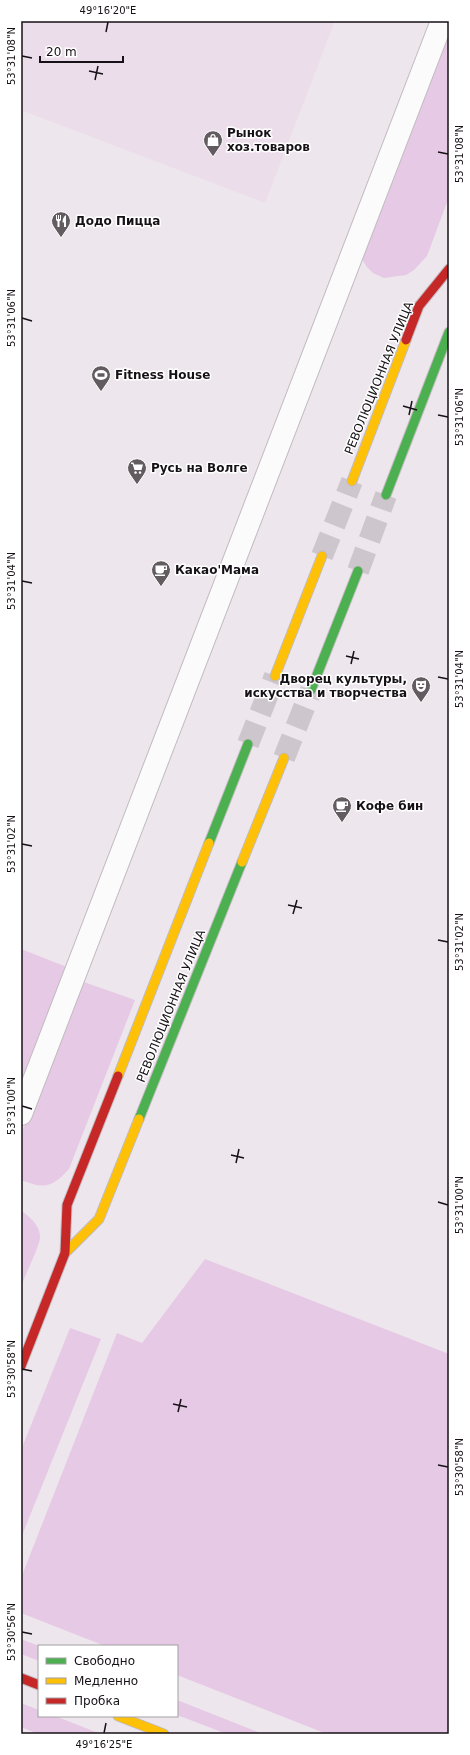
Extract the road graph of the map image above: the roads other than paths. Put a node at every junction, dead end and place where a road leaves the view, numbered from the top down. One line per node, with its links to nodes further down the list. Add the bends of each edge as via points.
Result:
1 (442, 21): 12 (street)
2 (449, 269): 4 (main road, РЕВОЛЮЦИОННАЯ УЛИЦА, via 419,306)
3 (449, 332): 5 (main road)
4 (352, 481)
5 (386, 495)
6 (322, 556): 8 (main road)
7 (358, 571): 9 (main road)
8 (275, 676)
9 (311, 690)
10 (248, 744): 13 (main road, РЕВОЛЮЦИОННАЯ УЛИЦА, via 67,1205)
11 (284, 758): 13 (main road, РЕВОЛЮЦИОННАЯ УЛИЦА, via 99,1219)
12 (21, 1114)
13 (65, 1253): 14 (main road, РЕВОЛЮЦИОННАЯ УЛИЦА)
14 (21, 1366)
15 (21, 1678): 16 (main road)
16 (38, 1685)
17 (121, 1717): 18 (main road)
18 (164, 1734)

